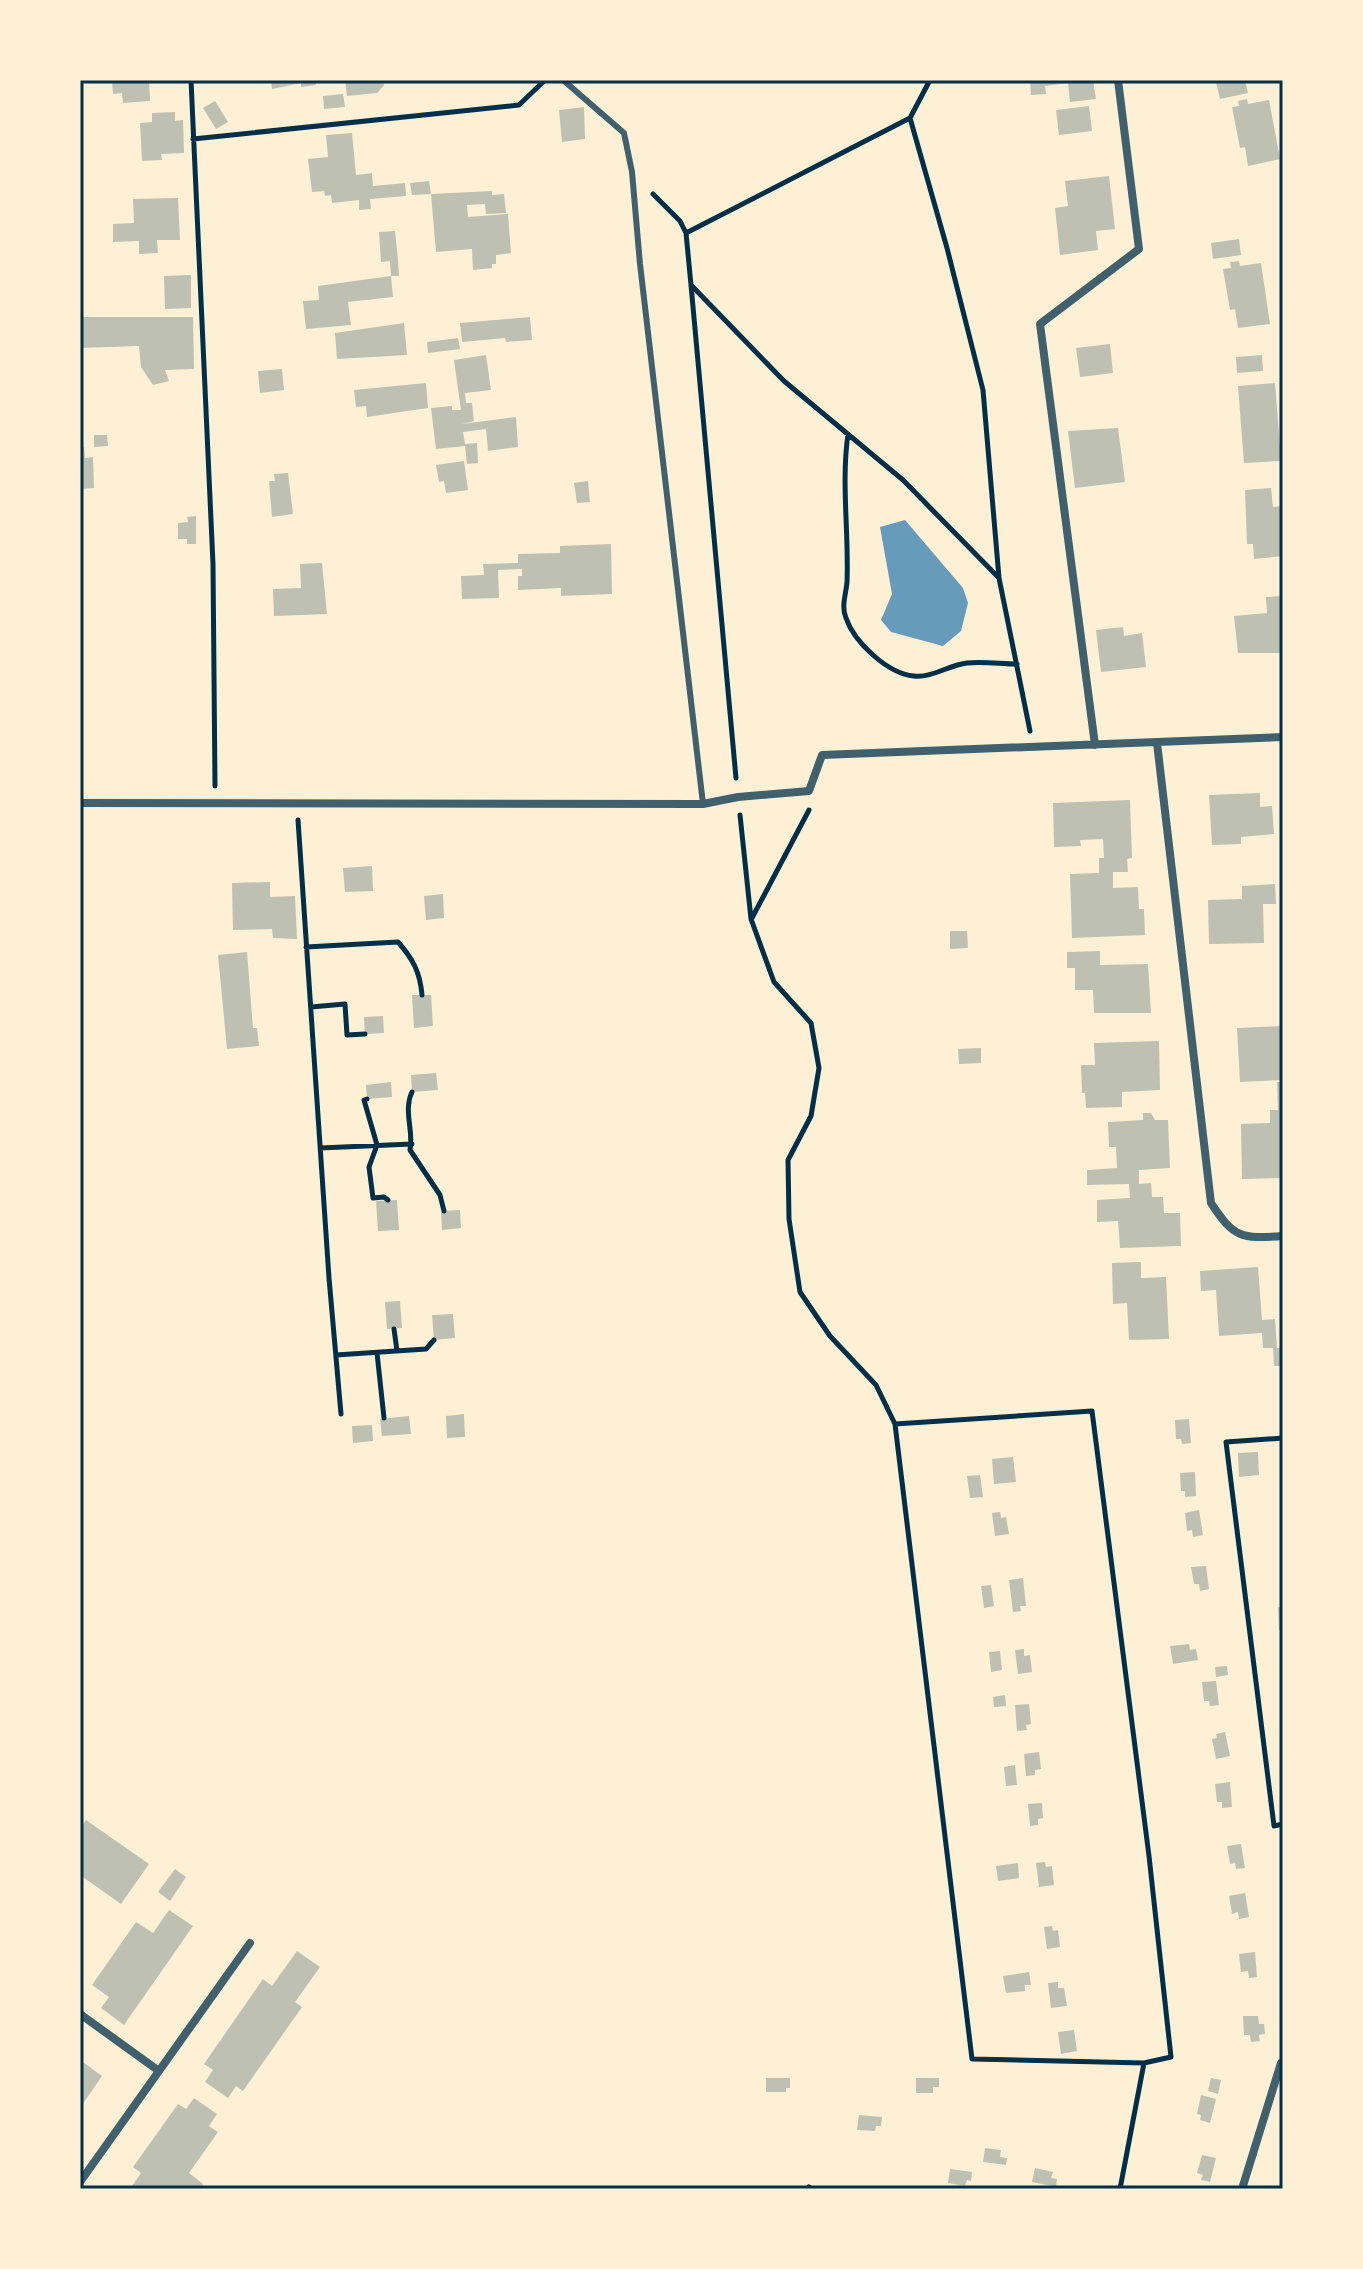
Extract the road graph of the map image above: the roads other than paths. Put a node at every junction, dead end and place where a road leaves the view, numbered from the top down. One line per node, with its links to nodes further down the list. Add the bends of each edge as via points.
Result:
1 (563, 80): 7 (lane, via 624,133 632,172)
2 (1118, 80): 5 (street, via 1139,249 1040,324)
3 (1283, 737): 4 (street)
4 (1157, 743): 5 (street); 8 (street, via 1211,1203 1228,1228 1252,1239)
5 (1095, 745): 7 (street, via 822,755 809,791)
6 (80, 803): 7 (street)
7 (703, 804)
8 (1283, 1236)
9 (250, 1943): 12 (street)
10 (80, 2014): 12 (street)
11 (1281, 2063): 14 (street)
12 (159, 2071): 13 (street)
13 (80, 2182)
14 (1242, 2189)

